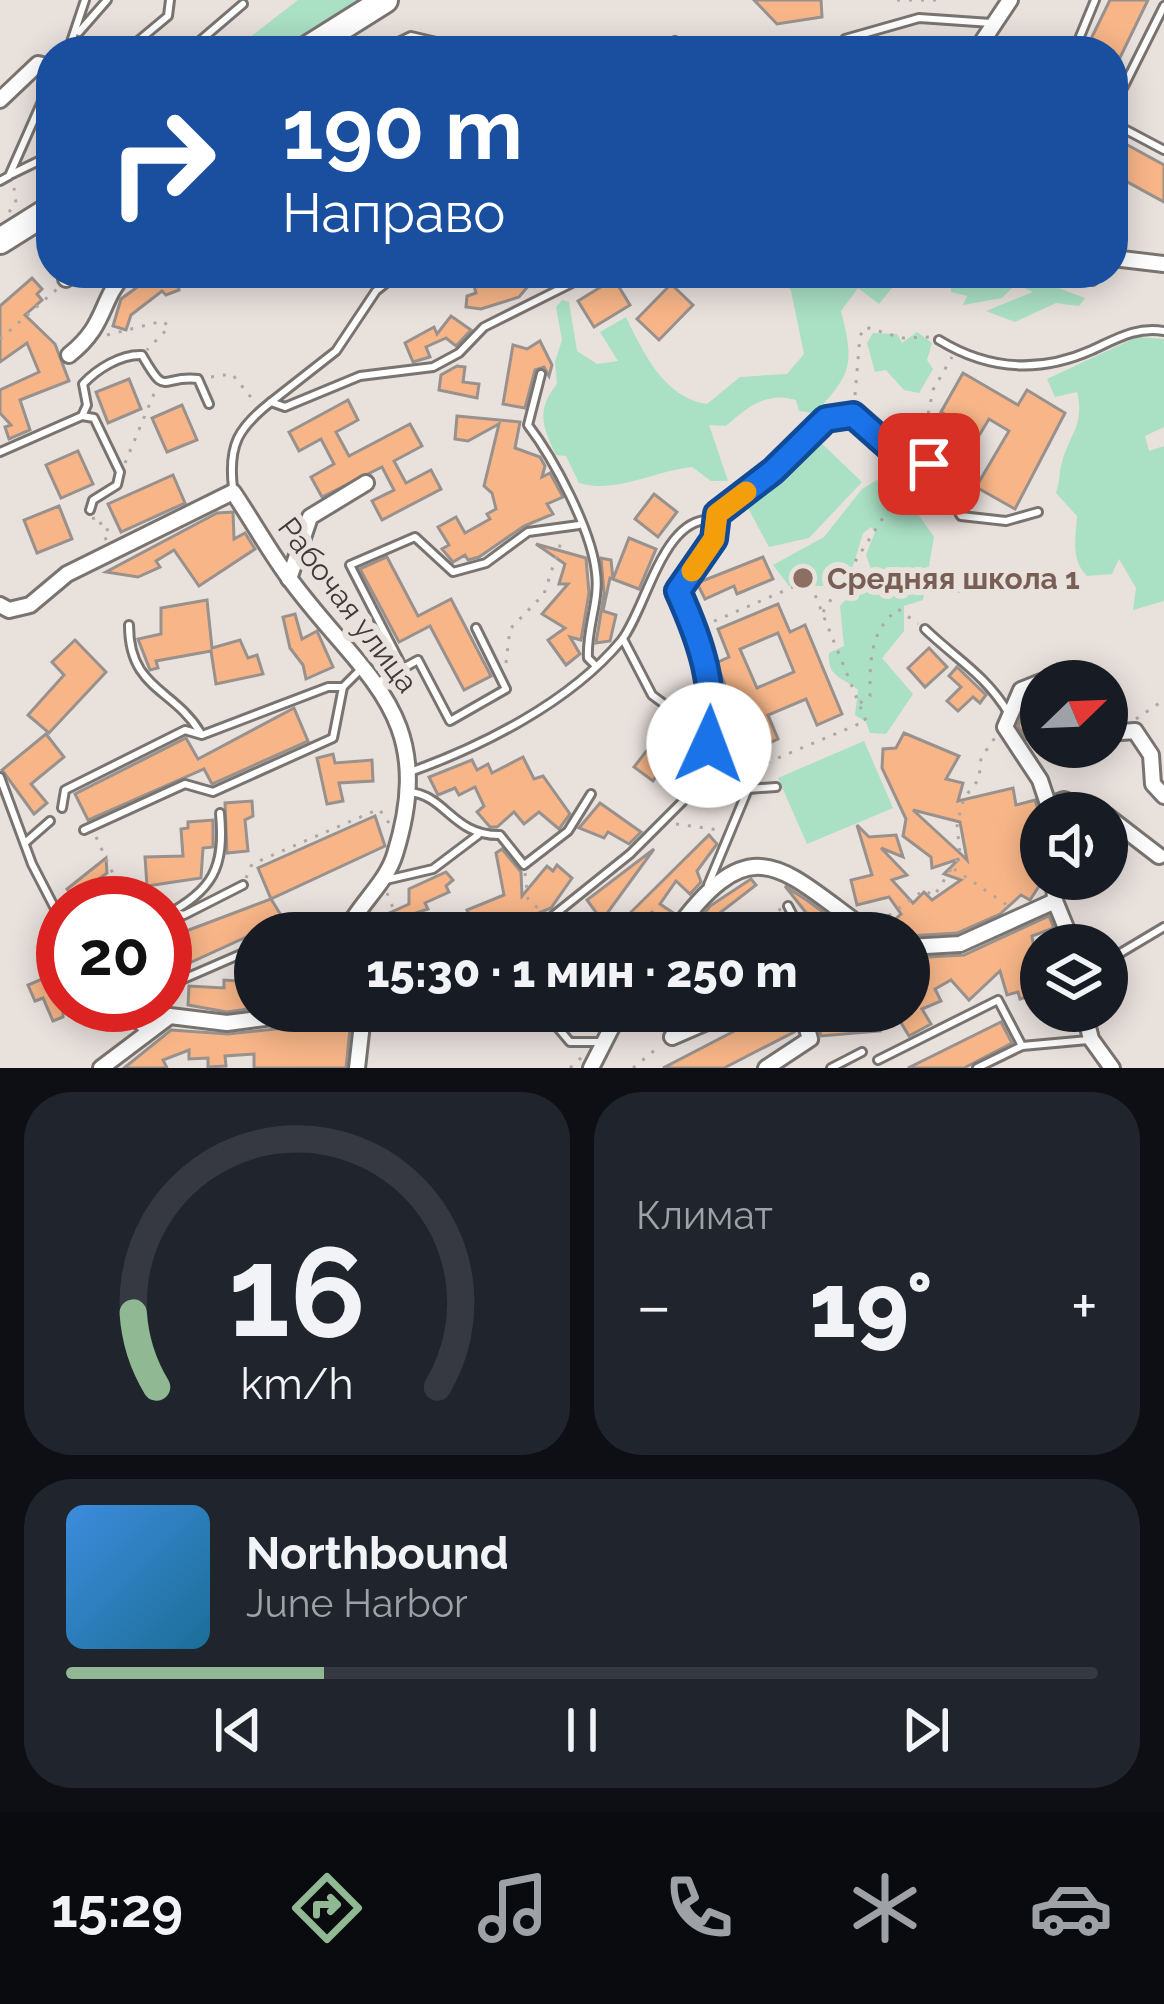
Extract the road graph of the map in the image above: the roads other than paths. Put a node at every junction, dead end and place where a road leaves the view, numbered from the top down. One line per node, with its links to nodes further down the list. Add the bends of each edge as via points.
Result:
1 (85, 0): 11 (lane)
2 (107, 0): 11 (lane)
3 (170, 0): 12 (lane, via 168,16)
4 (386, 0): 14 (highway)
5 (407, 0): 15 (highway)
6 (1010, 0): 10 (street)
7 (1095, 0): 18 (lane)
8 (243, 4): 13 (lane)
9 (1164, 6): 20 (lane)
10 (994, 23): 16 (lane, via 919,18); 17 (street)
11 (77, 34)
12 (144, 36)
13 (206, 36)
14 (328, 36)
15 (351, 36)
16 (856, 36)
17 (986, 36)
18 (1080, 36)
19 (36, 66): 21 (street)
20 (1128, 82)
21 (0, 100)
22 (36, 115): 26 (lane)
23 (1128, 131): 24 (lane)
24 (1164, 149)
25 (36, 162): 26 (lane)
26 (9, 176): 27 (lane)
27 (0, 181)
28 (36, 215): 30 (highway)
29 (36, 229): 31 (highway)
30 (2, 230)
31 (0, 252)
32 (1128, 258): 33 (street)
33 (1161, 259)
34 (112, 288): 39 (street, via 93,336)
35 (380, 288): 41 (lane, via 336,351)
36 (570, 288): 41 (lane, via 484,327 433,367 328,386 285,407)
37 (1164, 332): 38 (lane, via 1138,330 1026,367 980,362)
38 (939, 340)
39 (69, 355)
40 (541, 374): 50 (lane, via 528,425 561,473)
41 (271, 402): 46 (lane, via 241,425 229,455)
42 (209, 404): 43 (lane, via 198,379 167,386 142,355 95,371 82,384)
43 (82, 416): 44 (lane); 47 (lane, via 94,418 120,472)
44 (0, 452)
45 (366, 483): 51 (street, via 310,517)
46 (233, 492): 51 (street, Рабочая улица); 52 (street, via 67,574 30,605)
47 (90, 509)
48 (1038, 512): 49 (lane, via 1006,521 961,516 918,455 888,446 853,415 826,419 717,514)
49 (719, 521): 56 (lane, via 682,530); 69 (lane, via 678,591 708,665 713,710)
50 (579, 525): 57 (lane, via 598,577 586,633); 59 (lane, via 528,532 469,570 453,572 416,537 350,566)
51 (290, 579): 58 (street, Рабочая улица)
52 (0, 605)
53 (129, 625): 66 (lane, via 138,669 158,694 183,704)
54 (476, 628): 59 (lane, via 506,689 450,721 418,660)
55 (925, 629): 64 (lane, via 970,662)
56 (622, 639): 57 (lane); 63 (lane, via 652,694)
57 (595, 665): 67 (lane, via 467,751)
58 (364, 666): 60 (street, Рабочая улица); 61 (lane)
59 (404, 668): 60 (lane)
60 (378, 682): 67 (street, Рабочая улица, via 400,720)
61 (343, 687): 66 (lane); 79 (lane, via 333,738 213,792 185,784)
62 (1020, 693): 64 (street)
63 (680, 716)
64 (1007, 722): 73 (street)
65 (1128, 730): 75 (street, via 1151,755 1153,784)
66 (202, 735): 76 (lane, via 185,730 65,790)
67 (407, 773): 72 (street, Рабочая улица)
68 (0, 777): 82 (lane)
69 (705, 779): 71 (lane); 93 (lane)
70 (776, 787): 71 (lane)
71 (748, 789): 87 (lane)
72 (405, 791): 81 (lane, via 424,793); 85 (street, Рабочая улица, via 395,854)
73 (1042, 792)
74 (592, 794): 81 (lane, via 568,831 524,865 500,835)
75 (1164, 796)
76 (62, 808)
77 (220, 813): 88 (lane, via 216,869)
78 (50, 821): 82 (lane)
79 (88, 829)
80 (1128, 832): 83 (street)
81 (478, 835): 85 (lane, via 433,869)
82 (26, 842): 84 (lane)
83 (1159, 856)
84 (41, 876)
85 (380, 881): 92 (street, Рабочая улица)
86 (243, 885): 91 (lane)
87 (707, 888): 94 (street); 96 (street, via 750,867 772,866)
88 (192, 901)
89 (1055, 901): 97 (street); 99 (street, via 960,944)
90 (788, 906): 95 (lane)
91 (192, 911)
92 (358, 912)
93 (558, 912)
94 (689, 912)
95 (791, 912)
96 (845, 912)
97 (1064, 924)
98 (1164, 926): 100 (lane)
99 (930, 946)
100 (1128, 949)
101 (234, 957): 102 (lane)
102 (192, 975)
103 (192, 1019): 104 (street)
104 (234, 1023)
105 (146, 1032): 118 (street)
106 (361, 1032): 119 (street)
107 (562, 1032): 114 (lane, via 570,1042)
108 (607, 1032): 114 (street)
109 (683, 1032): 112 (street)
110 (808, 1032): 121 (street, via 806,1046)
111 (1089, 1032): 113 (street)
112 (672, 1037)
113 (1091, 1039): 115 (lane); 124 (street)
114 (601, 1042): 120 (street)
115 (1022, 1046): 117 (lane, via 998,1000); 123 (lane)
116 (862, 1052): 122 (lane)
117 (878, 1060)
118 (101, 1068)
119 (357, 1068)
120 (591, 1068)
121 (766, 1068)
122 (831, 1068)
123 (977, 1068)
124 (1112, 1068)

